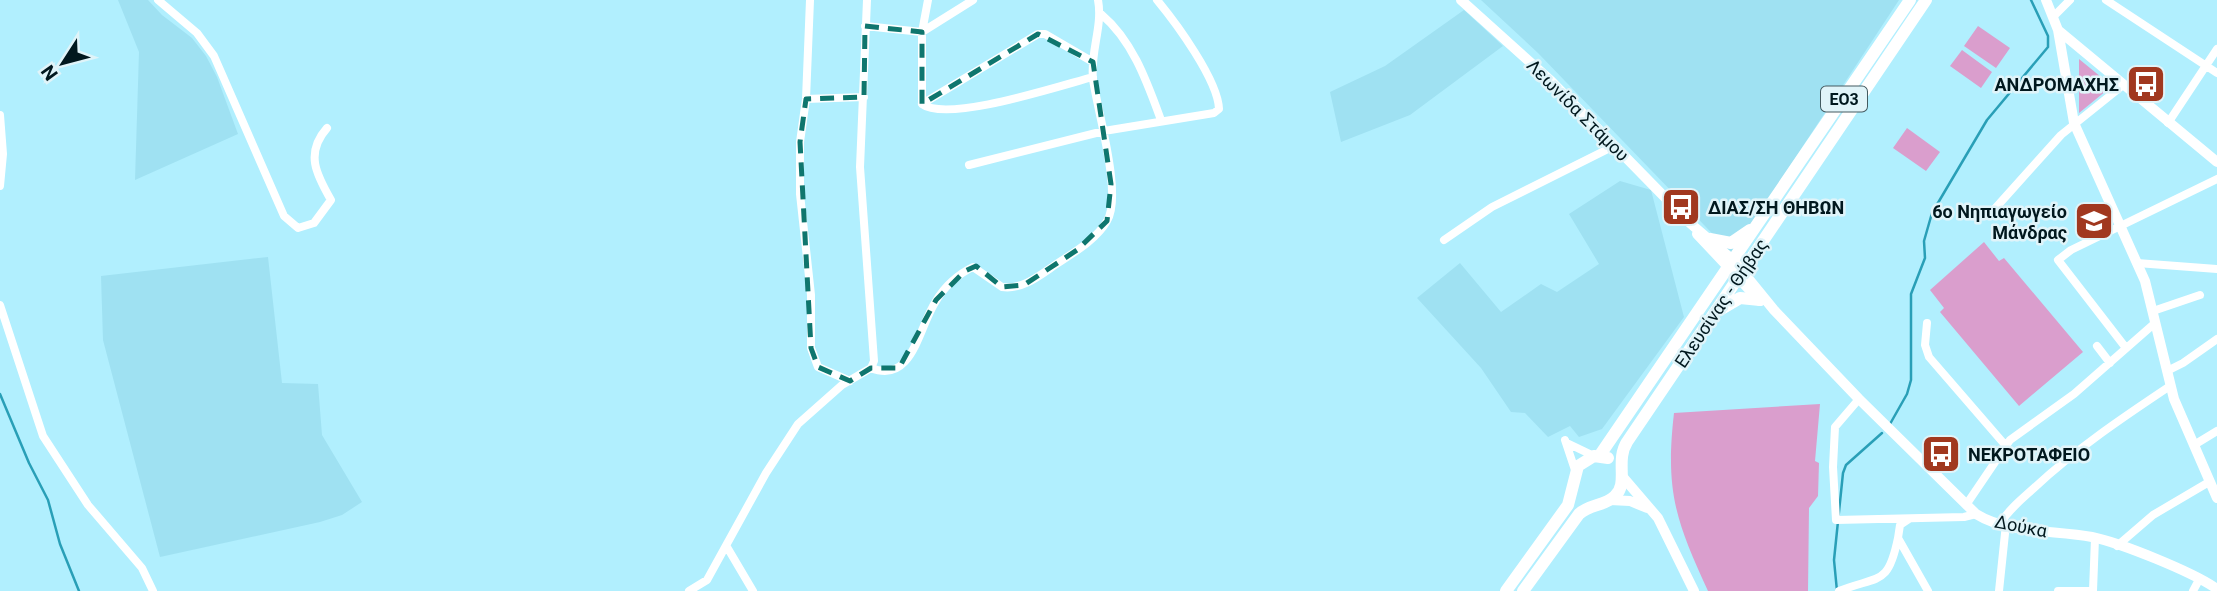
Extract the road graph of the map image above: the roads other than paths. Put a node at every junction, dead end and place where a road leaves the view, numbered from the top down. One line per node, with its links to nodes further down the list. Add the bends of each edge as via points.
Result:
1 (158, 0): 32 (street, via 205,42 284,216 298,228 314,223 331,200 319,177 314,152)
2 (810, 0): 26 (street)
3 (867, 0): 16 (street)
4 (928, 0): 18 (street)
5 (973, 0): 18 (street)
6 (1157, 0): 29 (street, via 1219,100 1214,113)
7 (1461, 0): 34 (main road, Λεωνίδα Στάμου, via 1551,81)
8 (1910, 0): 40 (main road, Ελευσίνας - Θήβας / ΕΟ3)
9 (1926, 0): 47 (main road, Ελευσίνας - Θήβας / ΕΟ3)
10 (2046, 0): 15 (main road)
11 (2070, 0): 15 (street)
12 (2106, 0): 21 (street)
13 (1096, 1): 14 (street)
14 (1101, 14): 20 (street); 29 (street, via 1129,47)
15 (2054, 16): 17 (main road)
16 (865, 26): 18 (street); 25 (street)
17 (2058, 30): 24 (main road); 30 (main road)
18 (922, 32): 27 (street)
19 (2217, 49): 21 (street)
20 (1093, 62): 23 (street); 27 (street, via 1038,34)
21 (2207, 66): 22 (street); 31 (street)
22 (2217, 73)
23 (1093, 77): 27 (street, via 959,111 940,111); 33 (street)
24 (2122, 86): 30 (street); 31 (main road)
25 (864, 97): 26 (street); 60 (street, via 860,167 875,351)
26 (806, 99): 62 (street, via 800,194 811,295 811,348 818,367)
27 (922, 104)
28 (0, 115): 38 (street)
29 (1161, 120): 33 (street)
30 (2074, 123): 39 (street); 42 (main road)
31 (2168, 123): 35 (main road)
32 (327, 128)
33 (1104, 131): 36 (street); 60 (street, via 1112,210 1097,232 1024,285 1002,287 980,269 965,271 936,300 909,358 888,372)
34 (1614, 146): 41 (main road, Λεωνίδα Στάμου); 44 (street, via 1492,207)
35 (2217, 162)
36 (969, 165)
37 (2217, 179): 42 (street)
38 (0, 186)
39 (1991, 214)
40 (1765, 215): 43 (main road, ΕΟ3, via 1735,242); 47 (main road, Ελευσίνας - Θήβας / ΕΟ3)
41 (1691, 224): 43 (main road, Λεωνίδα Στάμου); 47 (main road, Λεωνίδα Στάμου)
42 (2121, 226): 45 (main road); 58 (street, via 2057,260)
43 (1710, 239): 47 (main road, Λεωνίδα Στάμου)
44 (1444, 240)
45 (2137, 263): 46 (street); 52 (main road)
46 (2217, 269)
47 (1736, 270): 49 (main road, Δούκα); 51 (main road, Δούκα); 53 (main road, Ελευσίνας - Θήβας / ΕΟ3); 68 (main road, Ελευσίνας - Θήβας / ΕΟ3)
48 (2200, 295): 52 (street)
49 (1760, 300): 51 (main road, Δούκα); 53 (main road, ΕΟ3, via 1731,301)
50 (0, 305): 86 (street, via 43,436 88,505 142,568)
51 (1774, 310): 64 (main road, Δούκα)
52 (2153, 311): 55 (main road)
53 (1708, 323): 69 (main road, Ελευσίνας - Θήβας / ΕΟ3, via 1623,449)
54 (1927, 323): 67 (street, via 1924,345 1929,357)
55 (2155, 323): 58 (street); 61 (main road)
56 (2217, 338): 61 (street)
57 (2097, 346): 59 (street)
58 (2126, 348): 59 (street)
59 (2110, 363): 67 (street)
60 (871, 368): 62 (street)
61 (2167, 371): 63 (main road)
62 (850, 381): 82 (street, via 799,424 766,473)
63 (2170, 386): 66 (main road); 78 (street, via 2057,466 2009,511)
64 (1859, 400): 74 (main road, Δούκα); 77 (street, via 1836,427 1836,520)
65 (2217, 431): 66 (street)
66 (2194, 445): 71 (main road)
67 (2006, 446): 74 (street)
68 (1597, 456): 69 (main road, via 1612,460); 70 (main road, Ελευσίνας - Θήβας / ΕΟ3, via 1582,461); 70 (street, via 1577,450 1565,440)
69 (1621, 473): 73 (main road, Ελευσίνας - Θήβας / ΕΟ3, via 1618,492); 75 (main road)
70 (1575, 478): 73 (main road, via 1583,497); 90 (main road, Ελευσίνας - Θήβας / ΕΟ3, via 1568,505)
71 (2210, 482): 72 (main road); 81 (street, via 2153,516)
72 (2217, 498)
73 (1603, 502): 75 (main road, via 1630,501); 91 (main road, Ελευσίνας - Θήβας / ΕΟ3, via 1579,514)
74 (1966, 505): 76 (main road, Δούκα)
75 (1653, 512): 92 (main road)
76 (1976, 514): 77 (street); 78 (main road, Δούκα)
77 (1913, 517): 79 (street, via 1900,525)
78 (2003, 524): 80 (main road, Δούκα); 95 (street)
79 (1898, 538): 93 (street, via 1888,572); 94 (street)
80 (2095, 538): 81 (main road, Δούκα); 97 (street)
81 (2117, 546): 83 (main road, Δούκα)
82 (727, 547): 84 (street); 89 (street)
83 (2200, 578): 85 (main road, Δούκα); 98 (street)
84 (705, 582): 87 (street); 88 (street)
85 (2217, 589)
86 (153, 591)
87 (689, 591)
88 (710, 591)
89 (753, 591)
90 (1506, 591)
91 (1523, 591)
92 (1694, 591)
93 (1839, 591)
94 (1928, 591)
95 (1999, 591)
96 (2058, 591): 97 (street)
97 (2093, 591)
98 (2193, 591)

